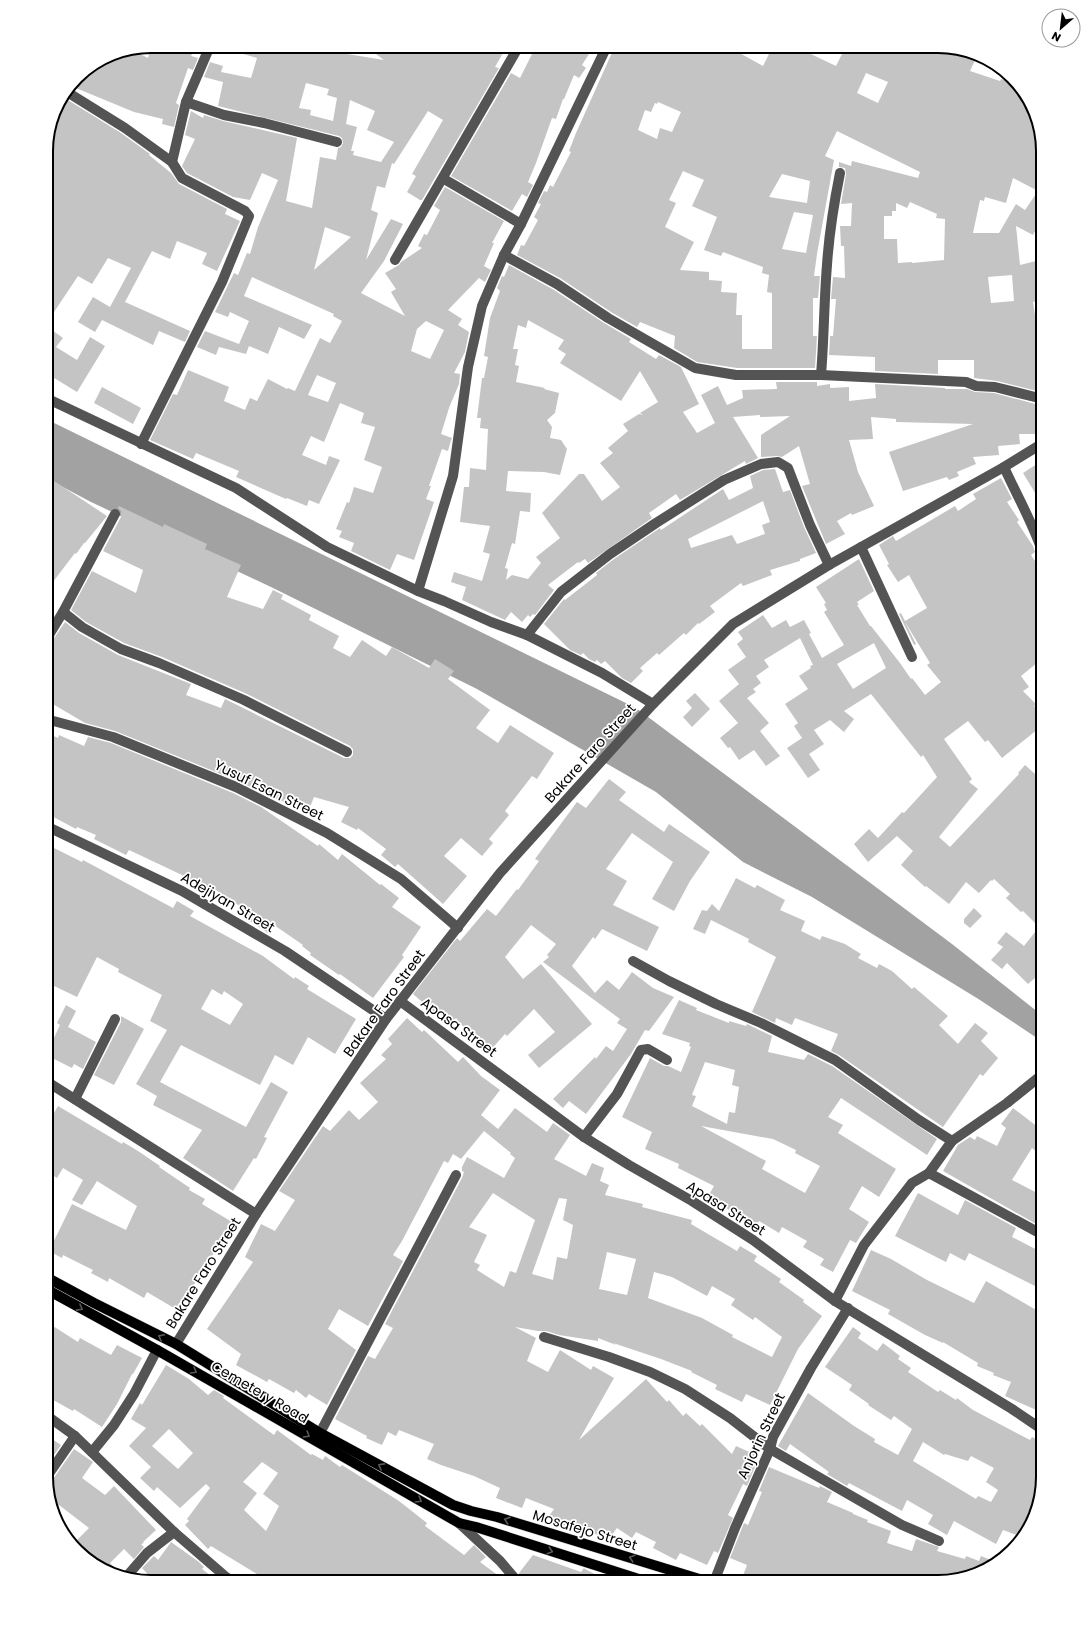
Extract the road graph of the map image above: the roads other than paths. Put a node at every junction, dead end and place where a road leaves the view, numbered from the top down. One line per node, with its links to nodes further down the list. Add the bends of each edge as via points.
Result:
1 (207, 53): 5 (street)
2 (515, 53): 9 (street)
3 (604, 53): 10 (street)
4 (71, 95): 7 (street, via 125,128)
5 (186, 102): 6 (street, via 224,115); 7 (street)
6 (337, 142)
7 (172, 162): 16 (street, via 182,178 245,211 249,216 222,282)
8 (840, 173): 13 (street, via 827,265)
9 (444, 179): 10 (street); 12 (street)
10 (522, 224): 11 (street)
11 (504, 255): 13 (street, via 557,284 608,318 695,368 736,375); 23 (street, via 482,306 468,367 453,476)
12 (395, 260)
13 (821, 375): 14 (street, via 966,382)
14 (1036, 397)
15 (53, 401): 16 (street)
16 (141, 444): 23 (street, via 236,488 327,547)
17 (1036, 447): 18 (street, Bakare Faro Street)
18 (1004, 467): 20 (street); 21 (street, Bakare Faro Street)
19 (114, 514): 24 (street)
20 (1036, 533)
21 (861, 547): 22 (street, Bakare Faro Street); 27 (street)
22 (829, 564): 26 (street, via 810,525 788,468 778,462 761,464 724,480 610,554 561,592); 28 (street, Bakare Faro Street, via 733,624)
23 (418, 591): 26 (street)
24 (63, 612): 25 (street); 30 (street, via 82,627 121,649 244,700)
25 (53, 628)
26 (527, 635): 28 (street, via 602,673)
27 (912, 657)
28 (652, 705): 32 (street, Bakare Faro Street, via 500,873)
29 (53, 721): 32 (street, Yusuf Esan Street, via 113,737 236,787 313,826 401,879)
30 (347, 752)
31 (53, 829): 36 (street, Adejiyan Street, via 182,891 285,950)
32 (458, 928): 34 (street, Bakare Faro Street)
33 (633, 961): 42 (street, via 669,981 835,1060)
34 (400, 1001): 36 (street, Bakare Faro Street); 41 (street, Apasa Street)
35 (115, 1019): 40 (street)
36 (386, 1019): 45 (street, Bakare Faro Street)
37 (667, 1060): 41 (street, via 648,1049 641,1050 617,1094)
38 (1036, 1080): 42 (street)
39 (53, 1086): 40 (street)
40 (74, 1099): 45 (street)
41 (584, 1137): 49 (street, Apasa Street, via 752,1240)
42 (952, 1141): 43 (street)
43 (929, 1173): 46 (street); 49 (street, via 912,1183 864,1245)
44 (456, 1175): 56 (street)
45 (256, 1214): 52 (street, Bakare Faro Street)
46 (1036, 1231)
47 (53, 1281): 52 (main road, Cemetery Road, one-way to 47)
48 (53, 1293): 53 (main road, Cemetery Road, one-way to 53)
49 (835, 1301): 50 (street, Apasa Street)
50 (848, 1308): 55 (street, Apasa Street); 58 (street, Anjorin Street, via 798,1391 773,1437)
51 (544, 1337): 58 (street, via 630,1364 685,1389 730,1418)
52 (176, 1344): 56 (main road, Cemetery Road)
53 (157, 1350): 59 (street, via 134,1394); 62 (main road, Cemetery Road, one-way to 62)
54 (53, 1420): 57 (street)
55 (1036, 1425)
56 (320, 1433): 61 (main road, Cemetery Road, one-way to 56)
57 (75, 1436): 59 (street); 60 (street)
58 (770, 1449): 64 (street, via 902,1525); 72 (street, Anjorin Street, via 734,1528)
59 (92, 1452): 63 (street)
60 (53, 1468)
61 (453, 1505): 65 (main road, Mosafejo Street, one-way to 61, via 497,1516)
62 (459, 1523): 68 (street); 69 (main road, one-way to 69)
63 (174, 1532): 66 (street, via 148,1553); 67 (street)
64 (940, 1541)
65 (651, 1564): 70 (main road); 71 (main road, Mosafejo Street)
66 (130, 1573)
67 (224, 1575)
68 (512, 1575)
69 (626, 1575)
70 (649, 1575)
71 (686, 1575)
72 (717, 1575)

